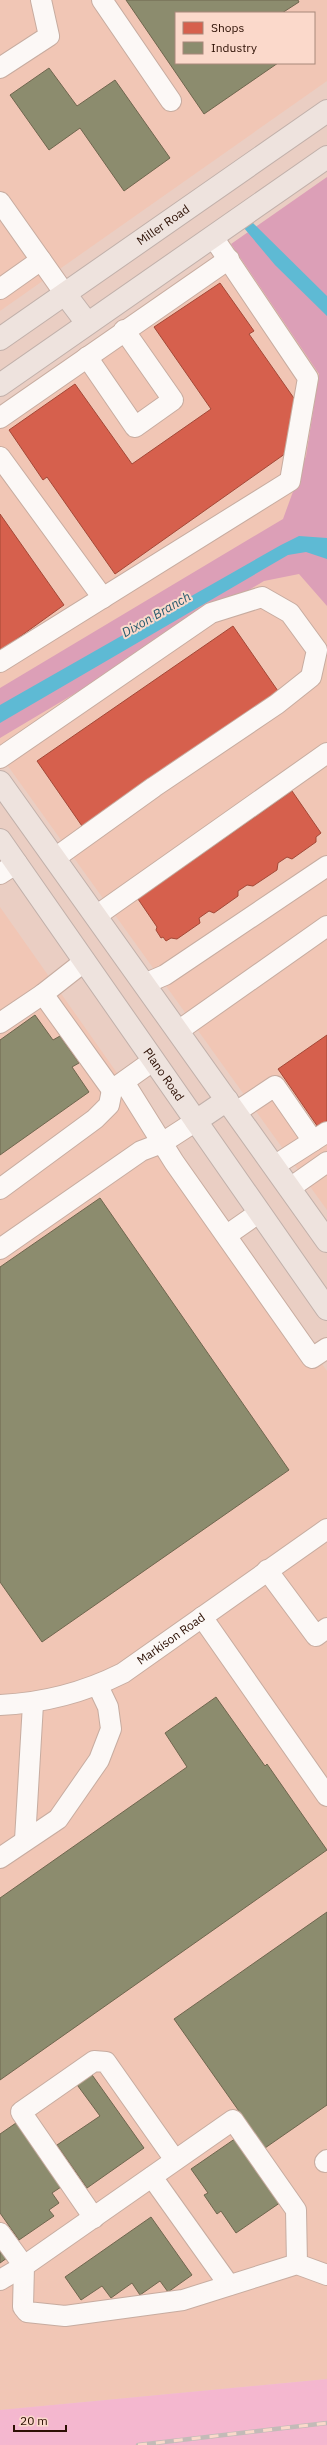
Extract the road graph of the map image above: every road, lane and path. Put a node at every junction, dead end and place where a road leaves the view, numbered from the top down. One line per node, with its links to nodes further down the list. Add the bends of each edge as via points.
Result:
1 (41, 0): 3 (street, via 49,36)
2 (102, 0): 4 (street)
3 (0, 68)
4 (171, 101)
5 (327, 111): 12 (main road, Miller Road)
6 (327, 157): 8 (main road)
7 (0, 202): 10 (street)
8 (214, 237): 9 (street); 13 (main road)
9 (229, 259): 14 (street); 21 (street, via 308,378 290,481)
10 (41, 260): 11 (street); 12 (street)
11 (0, 289)
12 (65, 294): 13 (main road); 15 (main road, Miller Road)
13 (87, 323): 16 (street); 18 (main road)
14 (124, 330): 16 (street); 17 (street, via 173,400 135,427)
15 (0, 339)
16 (103, 345): 17 (street)
17 (87, 357): 19 (street)
18 (0, 385)
19 (0, 418)
20 (0, 457): 21 (street)
21 (103, 598): 22 (street)
22 (0, 662)
23 (327, 753): 30 (street)
24 (0, 758): 27 (street, via 211,613 262,597 290,613 317,650 311,677 305,682)
25 (0, 782): 27 (main road)
26 (0, 840): 29 (main road, Plano Road)
27 (55, 858): 29 (main road); 30 (main road)
28 (327, 866): 33 (street, via 165,975)
29 (8, 869): 32 (main road, Plano Road)
30 (96, 916): 33 (main road)
31 (327, 926): 36 (street)
32 (85, 961): 34 (street); 37 (main road, Plano Road)
33 (144, 984): 36 (main road)
34 (43, 994): 35 (street); 38 (street)
35 (0, 1023)
36 (178, 1030): 39 (main road)
37 (154, 1060): 38 (street); 40 (main road, Plano Road)
38 (118, 1086): 42 (street); 45 (street, via 109,1106 95,1119)
39 (231, 1106): 40 (main road); 41 (street, via 275,1086); 44 (main road)
40 (196, 1121): 42 (street); 47 (main road, Plano Road)
41 (320, 1136): 44 (street)
42 (162, 1142): 48 (street); 50 (street, via 141,1151)
43 (327, 1162): 46 (street)
44 (274, 1166): 46 (main road)
45 (0, 1188)
46 (290, 1188): 49 (main road)
47 (260, 1212): 48 (street); 51 (main road, Plano Road)
48 (227, 1236): 52 (street, via 312,1358)
49 (327, 1241)
50 (0, 1249)
51 (327, 1309)
52 (327, 1348)
53 (326, 1528): 54 (street, Markison Road)
54 (267, 1570): 55 (street, Markison Road); 56 (street, via 316,1636)
55 (202, 1617): 57 (street, Markison Road, via 123,1673); 60 (street)
56 (327, 1628)
57 (98, 1686): 58 (street, Markison Road); 61 (street, via 108,1707 111,1729 98,1760 58,1819)
58 (33, 1704): 59 (street, Markison Road); 61 (street)
59 (0, 1705)
60 (327, 1796)
61 (25, 1840): 62 (street)
62 (0, 1858)
63 (175, 2160): 64 (street); 65 (street, via 106,2062 94,2060 21,2112); 67 (street, via 233,2120 296,2210)
64 (152, 2177): 65 (street); 71 (street)
65 (94, 2218): 68 (street)
66 (0, 2233): 68 (street)
67 (297, 2264): 69 (street); 71 (street)
68 (24, 2266): 70 (street); 71 (street, via 23,2307 27,2312 65,2316 183,2300)
69 (327, 2275)
70 (0, 2280)
71 (229, 2285)

